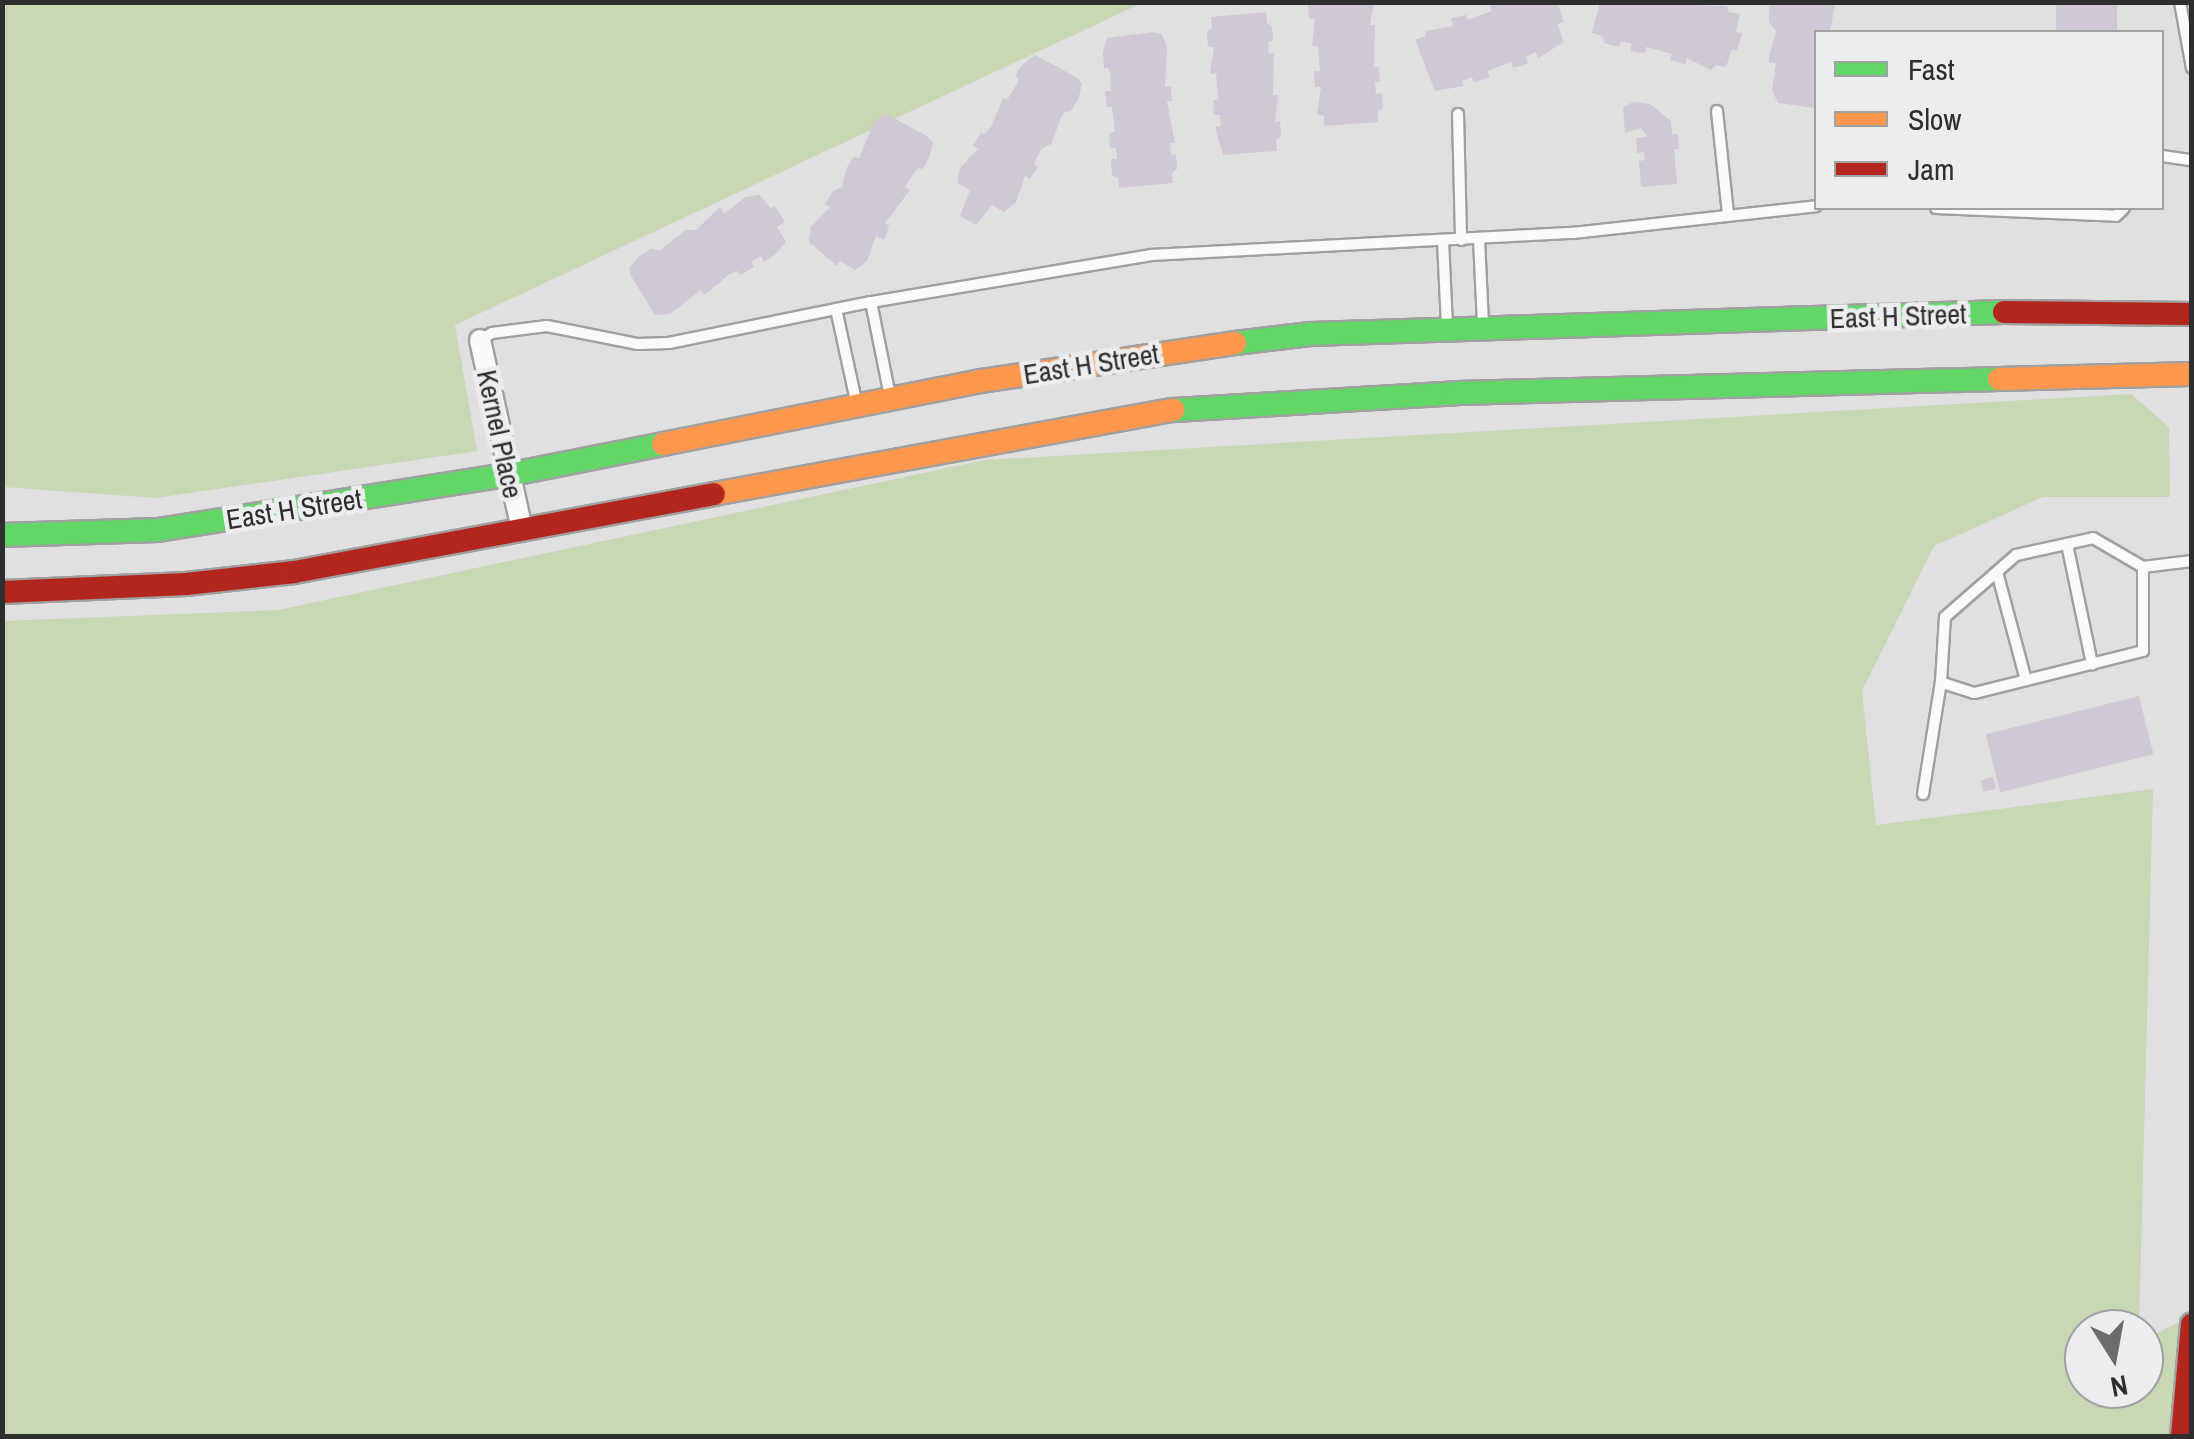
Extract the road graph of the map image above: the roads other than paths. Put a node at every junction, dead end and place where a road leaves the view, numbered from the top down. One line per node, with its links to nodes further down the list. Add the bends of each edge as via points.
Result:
1 (2180, 2): 2 (lane)
2 (2192, 68)
3 (1717, 111): 10 (lane)
4 (1458, 114): 11 (lane)
5 (2164, 156): 6 (lane)
6 (2192, 160)
7 (1814, 206): 10 (lane)
8 (1981, 210): 9 (lane, via 2116,216)
9 (2122, 210)
10 (1728, 214): 12 (lane)
11 (1461, 240): 12 (lane); 13 (lane)
12 (1478, 240): 17 (lane)
13 (1443, 241): 14 (lane, via 1151,255); 18 (lane)
14 (871, 302): 15 (lane); 21 (lane)
15 (836, 309): 19 (lane, via 669,342 638,344 548,326); 22 (lane)
16 (2192, 314): 17 (main road, East H Street, via 1990,312)
17 (1483, 330): 18 (main road, East H Street)
18 (1447, 332): 21 (main road, East H Street, via 1310,334)
19 (480, 340): 23 (street, Kernel Place)
20 (2192, 374): 24 (main road, East H Street, via 1457,394 1159,411)
21 (890, 397): 22 (main road, East H Street)
22 (857, 404): 23 (main road, East H Street)
23 (507, 474): 24 (street, Kernel Place); 25 (main road, East H Street, via 158,530)
24 (522, 528): 30 (main road, East H Street, via 276,574)
25 (2, 536)
26 (2067, 544): 28 (lane, via 2094,538); 29 (lane, via 2016,555); 31 (lane)
27 (2192, 561): 28 (lane)
28 (2143, 567): 31 (lane, via 2143,652)
29 (1996, 572): 32 (lane); 33 (lane, via 1945,617)
30 (2, 592)
31 (2092, 664): 32 (lane)
32 (2026, 680): 33 (lane, via 1974,693)
33 (1941, 682): 34 (lane)
34 (1923, 794)
35 (2192, 1324): 36 (main road)
36 (2182, 1436)

